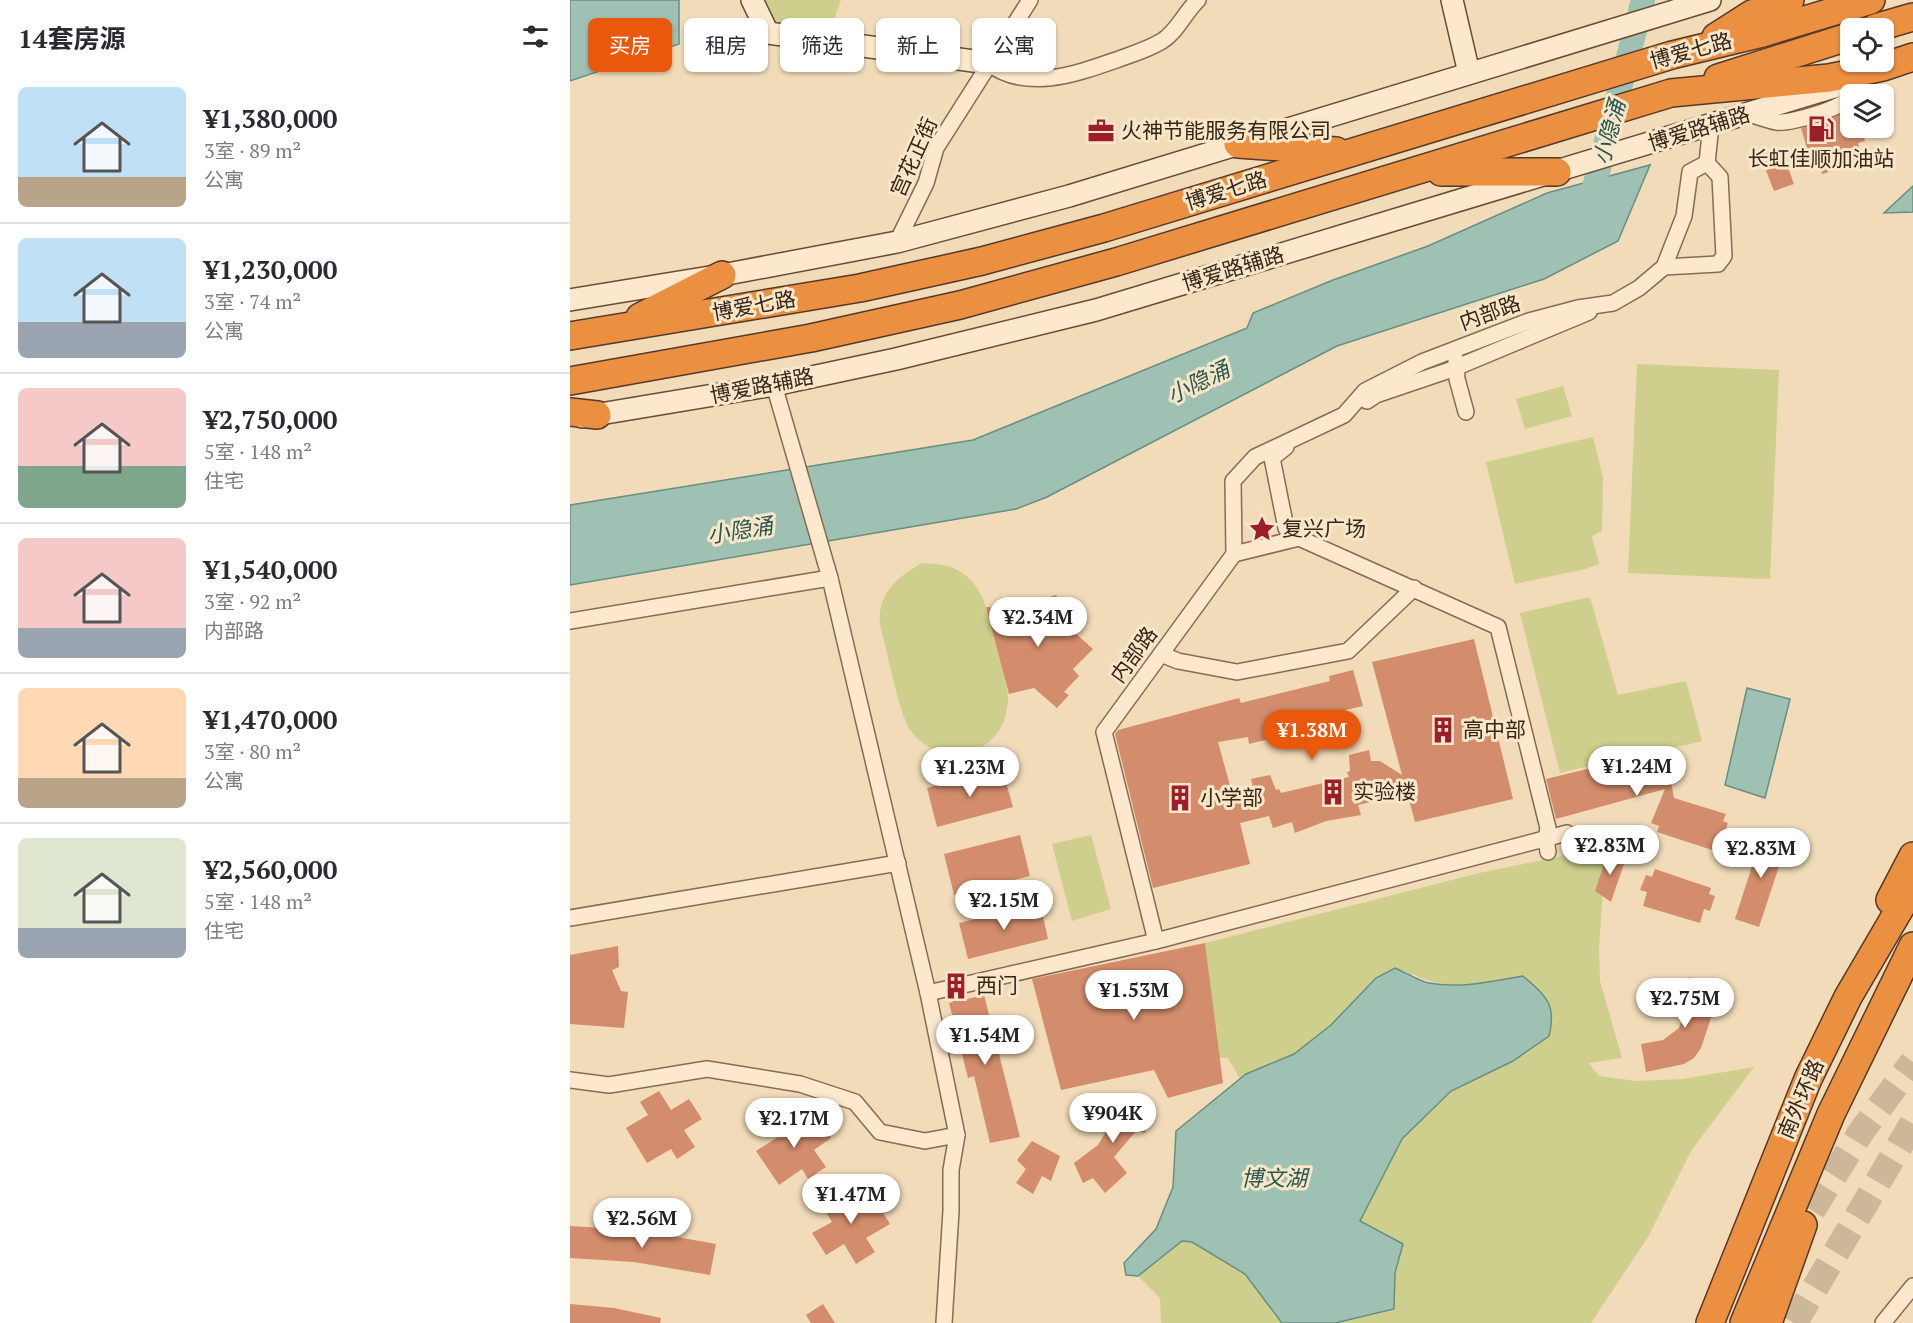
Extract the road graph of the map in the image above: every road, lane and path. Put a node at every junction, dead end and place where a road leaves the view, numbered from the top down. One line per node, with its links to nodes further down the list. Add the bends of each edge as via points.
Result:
1 (752, 0): 14 (street, via 768,33)
2 (1030, 0): 9 (street, 宫花正街)
3 (1198, 0): 17 (street, via 1163,41 1073,75 1024,77)
4 (1452, 0): 20 (street)
5 (1710, 0): 20 (street)
6 (1790, 0): 12 (highway, via 1752,14)
7 (1871, 0): 12 (highway, 博爱七路, via 1759,34)
8 (1913, 17): 10 (highway)
9 (1018, 18)
10 (1894, 22)
11 (1840, 40): 23 (highway, 博爱七路)
12 (1699, 47): 26 (highway, 博爱七路)
13 (1913, 57): 15 (highway)
14 (972, 61)
15 (1894, 63)
16 (982, 72): 30 (street, 宫花正街, via 936,148 926,183)
17 (1003, 72)
18 (1856, 72): 23 (highway, via 1802,82)
19 (1877, 72): 21 (street, 博爱路辅路)
20 (1468, 73): 25 (street)
21 (1862, 84)
22 (1840, 93): 24 (street, 博爱路辅路)
23 (1666, 95): 28 (highway, 博爱七路)
24 (1711, 125): 27 (street); 29 (street, 博爱路辅路)
25 (1238, 144): 26 (highway); 30 (street, via 1069,196)
26 (1352, 152): 35 (highway, 博爱七路, via 982,261 860,288)
27 (1707, 163): 31 (street, 内部路, via 1690,172 1684,216); 31 (street, via 1720,177 1724,256 1718,264)
28 (1413, 172): 29 (highway); 39 (highway, 博爱七路, via 960,305 811,338)
29 (1557, 172): 40 (street, 博爱路辅路, via 1096,310)
30 (897, 242): 32 (street)
31 (1664, 267): 34 (street, 内部路, via 1613,303)
32 (722, 275): 33 (street); 35 (highway)
33 (570, 300)
34 (1596, 306): 37 (street, 内部路, via 1529,321); 38 (street, 内部路, via 1584,315)
35 (617, 329): 36 (highway, 博爱七路)
36 (570, 336)
37 (1456, 348): 38 (street); 44 (street, 内部路, via 1365,391)
38 (1456, 368): 42 (street); 44 (street, 内部路, via 1376,395)
39 (570, 381)
40 (774, 385): 43 (street, 博爱路辅路); 49 (street)
41 (570, 412): 43 (highway)
42 (1466, 412)
43 (597, 415): 45 (street, 博爱路辅路)
44 (1344, 415): 46 (street, 内部路)
45 (570, 419)
46 (1299, 436): 47 (street, 内部路, via 1272,458 1286,528); 48 (street, 内部路, via 1255,457 1233,481)
47 (1299, 538): 48 (street); 50 (street)
48 (1234, 554): 52 (street, 内部路)
49 (828, 572): 51 (street); 56 (street)
50 (1414, 588): 52 (street, via 1348,651 1237,672); 54 (street, via 1498,627 1548,828)
51 (570, 621)
52 (1161, 654): 59 (street, 内部路, via 1104,732)
53 (1567, 833): 54 (street)
54 (1547, 845): 59 (street)
55 (1913, 856): 62 (highway)
56 (898, 863): 58 (street); 61 (street)
57 (1913, 886): 62 (highway, 南外环路)
58 (570, 918)
59 (1156, 940): 61 (street)
60 (1913, 946): 63 (highway, 南外环路)
61 (928, 993): 65 (street)
62 (1848, 997): 68 (highway, 南外环路, via 1808,1079)
63 (1858, 1055): 69 (highway, 南外环路); 70 (highway, via 1837,1132)
64 (570, 1080): 65 (street, via 609,1085 707,1069 801,1084 855,1102 880,1132 925,1141)
65 (957, 1135): 67 (street, via 951,1170)
66 (1913, 1286): 71 (street)
67 (944, 1323)
68 (1710, 1323)
69 (1744, 1323)
70 (1768, 1323)
71 (1883, 1323)

